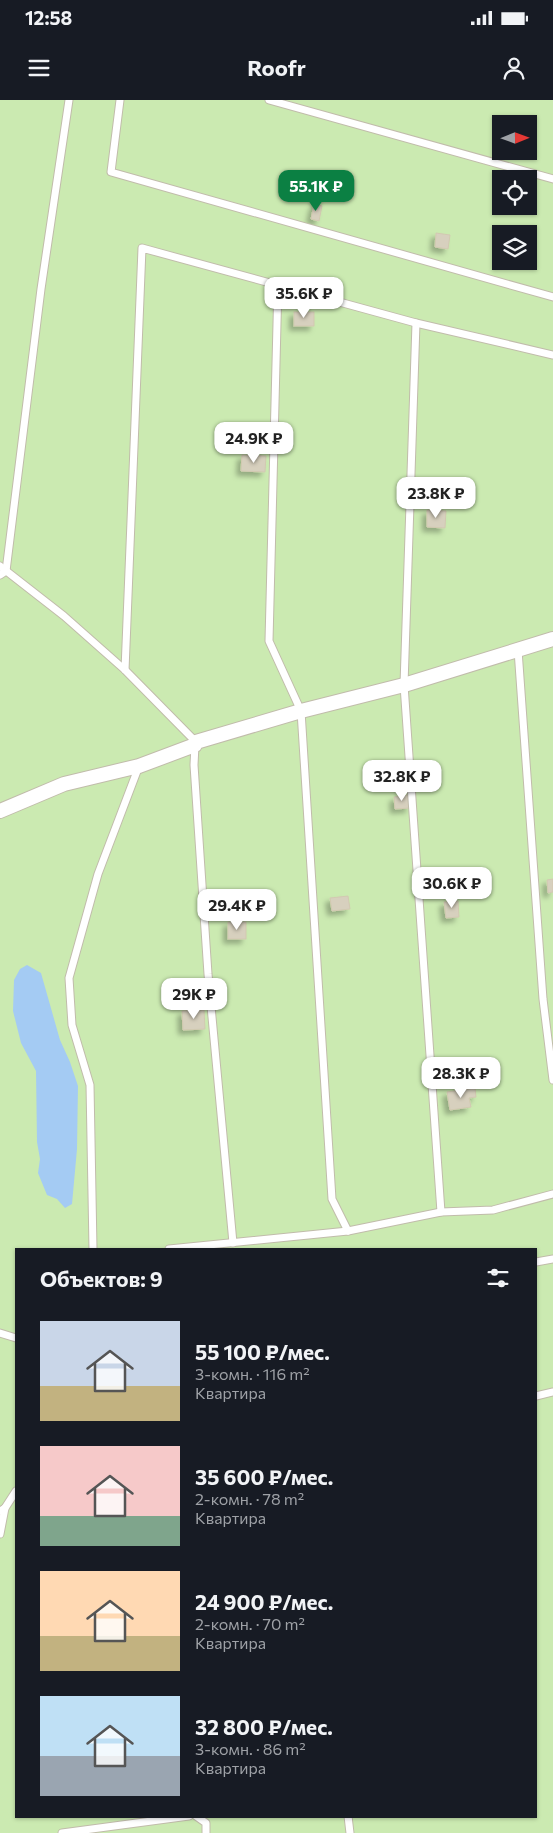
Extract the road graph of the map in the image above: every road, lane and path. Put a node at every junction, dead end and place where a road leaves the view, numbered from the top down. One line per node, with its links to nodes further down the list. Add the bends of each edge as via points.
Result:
1 (69, 100): 9 (lane)
2 (120, 100): 6 (lane, via 111,172)
3 (269, 100): 4 (lane)
4 (553, 179)
5 (278, 284): 7 (lane); 12 (lane, via 142,248); 14 (lane, via 269,641)
6 (553, 297)
7 (416, 322): 8 (lane); 13 (lane)
8 (553, 355)
9 (2, 570): 12 (lane, via 64,616)
10 (553, 639): 11 (street)
11 (518, 650): 13 (street); 18 (lane, via 543,999)
12 (124, 670): 15 (lane)
13 (404, 685): 14 (street); 20 (lane)
14 (301, 711): 15 (street); 21 (lane, via 332,1199)
15 (196, 744): 16 (street); 22 (lane, via 194,765 208,974)
16 (139, 766): 17 (street, via 64,784); 23 (lane, via 98,874 69,978 72,1024 90,1085)
17 (0, 810)
18 (553, 1080)
19 (553, 1194): 20 (lane, via 493,1210)
20 (441, 1212): 21 (lane)
21 (348, 1232): 22 (lane)
22 (233, 1243): 24 (lane)
23 (93, 1248)
24 (180, 1248)
25 (553, 1259): 26 (lane)
26 (537, 1262)
27 (0, 1333): 28 (lane)
28 (15, 1338)
29 (553, 1392): 30 (lane)
30 (537, 1396)
31 (15, 1492): 32 (lane)
32 (3, 1510): 33 (lane)
33 (0, 1534)
34 (174, 1818): 37 (lane)
35 (199, 1818): 38 (lane, via 206,1823)
36 (348, 1818): 39 (lane)
37 (62, 1833)
38 (206, 1833)
39 (350, 1833)

